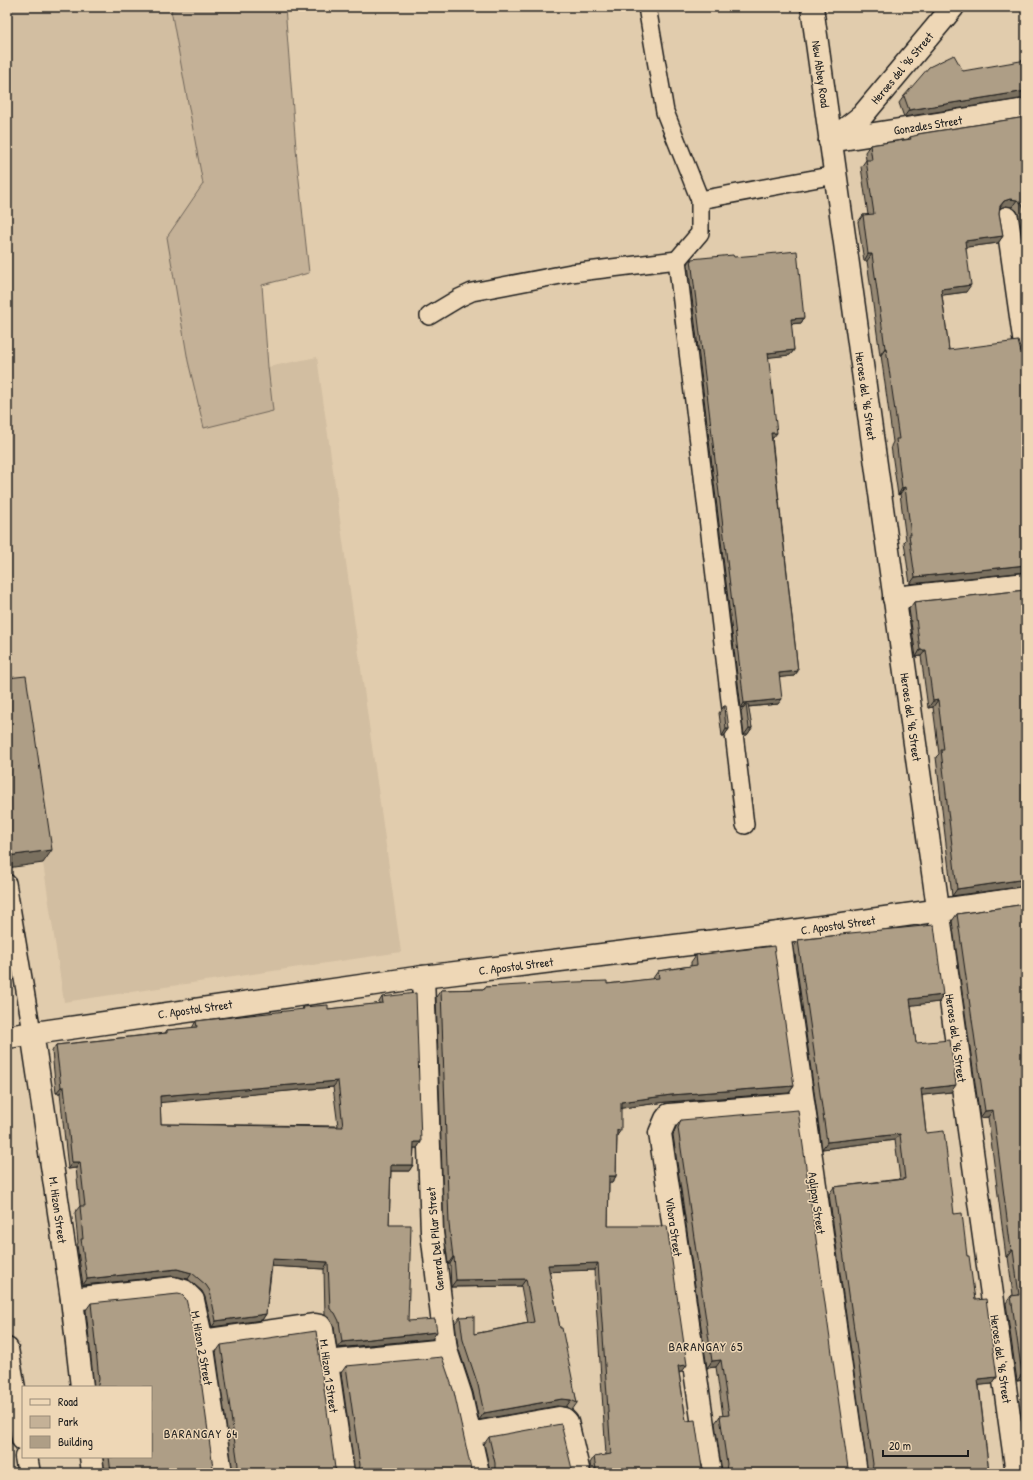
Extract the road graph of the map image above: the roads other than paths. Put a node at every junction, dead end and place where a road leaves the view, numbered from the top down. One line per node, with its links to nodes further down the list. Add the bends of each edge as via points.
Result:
1 (647, 7): 7 (lane, via 666,112)
2 (812, 7): 5 (main road, New Abbey Road)
3 (953, 7): 5 (main road, Heroes del '96 Street, via 862,116)
4 (1026, 110): 5 (main road, Gonzales Street)
5 (830, 141): 6 (main road, Heroes del '96 Street)
6 (835, 175): 7 (lane); 13 (main road, Heroes del '96 Street)
7 (700, 200): 9 (lane, via 700,233)
8 (1007, 218): 11 (main road)
9 (677, 260): 10 (lane, via 571,272 472,292); 14 (lane)
10 (429, 316)
11 (1026, 352)
12 (1026, 584): 13 (main road)
13 (894, 598): 17 (main road, Heroes del '96 Street)
14 (745, 825)
15 (7, 883): 20 (lane)
16 (1026, 898): 17 (main road, C. Apostol Street)
17 (938, 911): 18 (main road, C. Apostol Street); 41 (main road, Heroes del '96 Street)
18 (779, 933): 19 (main road, C. Apostol Street); 22 (main road, Aglipay Street)
19 (423, 977): 20 (main road, C. Apostol Street); 26 (main road, General Del Pilar Street, via 432,1232)
20 (32, 1032): 21 (main road, C. Apostol Street); 23 (main road, M. Hizon Street)
21 (7, 1037)
22 (803, 1104): 39 (main road, Vibora Street, via 669,1115 660,1133); 40 (main road, Aglipay Street)
23 (72, 1299): 24 (main road, M. Hizon 2 Street, via 174,1288 184,1291 193,1300); 28 (main road, M. Hizon Street)
24 (202, 1341): 27 (main road, M. Hizon 1 Street, via 315,1325 322,1329); 35 (main road, M. Hizon 2 Street)
25 (7, 1349): 29 (main road)
26 (446, 1350): 27 (main road); 30 (main road, General Del Pilar Street, via 461,1396)
27 (327, 1362): 36 (main road, M. Hizon 1 Street)
28 (82, 1386)
29 (22, 1433)
30 (469, 1434): 37 (main road, General Del Pilar Street); 38 (main road, via 564,1419 567,1422)
31 (26, 1458): 33 (main road)
32 (91, 1458): 34 (main road)
33 (29, 1473)
34 (93, 1473)
35 (221, 1473)
36 (342, 1473)
37 (478, 1473)
38 (579, 1473)
39 (710, 1473)
40 (856, 1473)
41 (1017, 1473)

